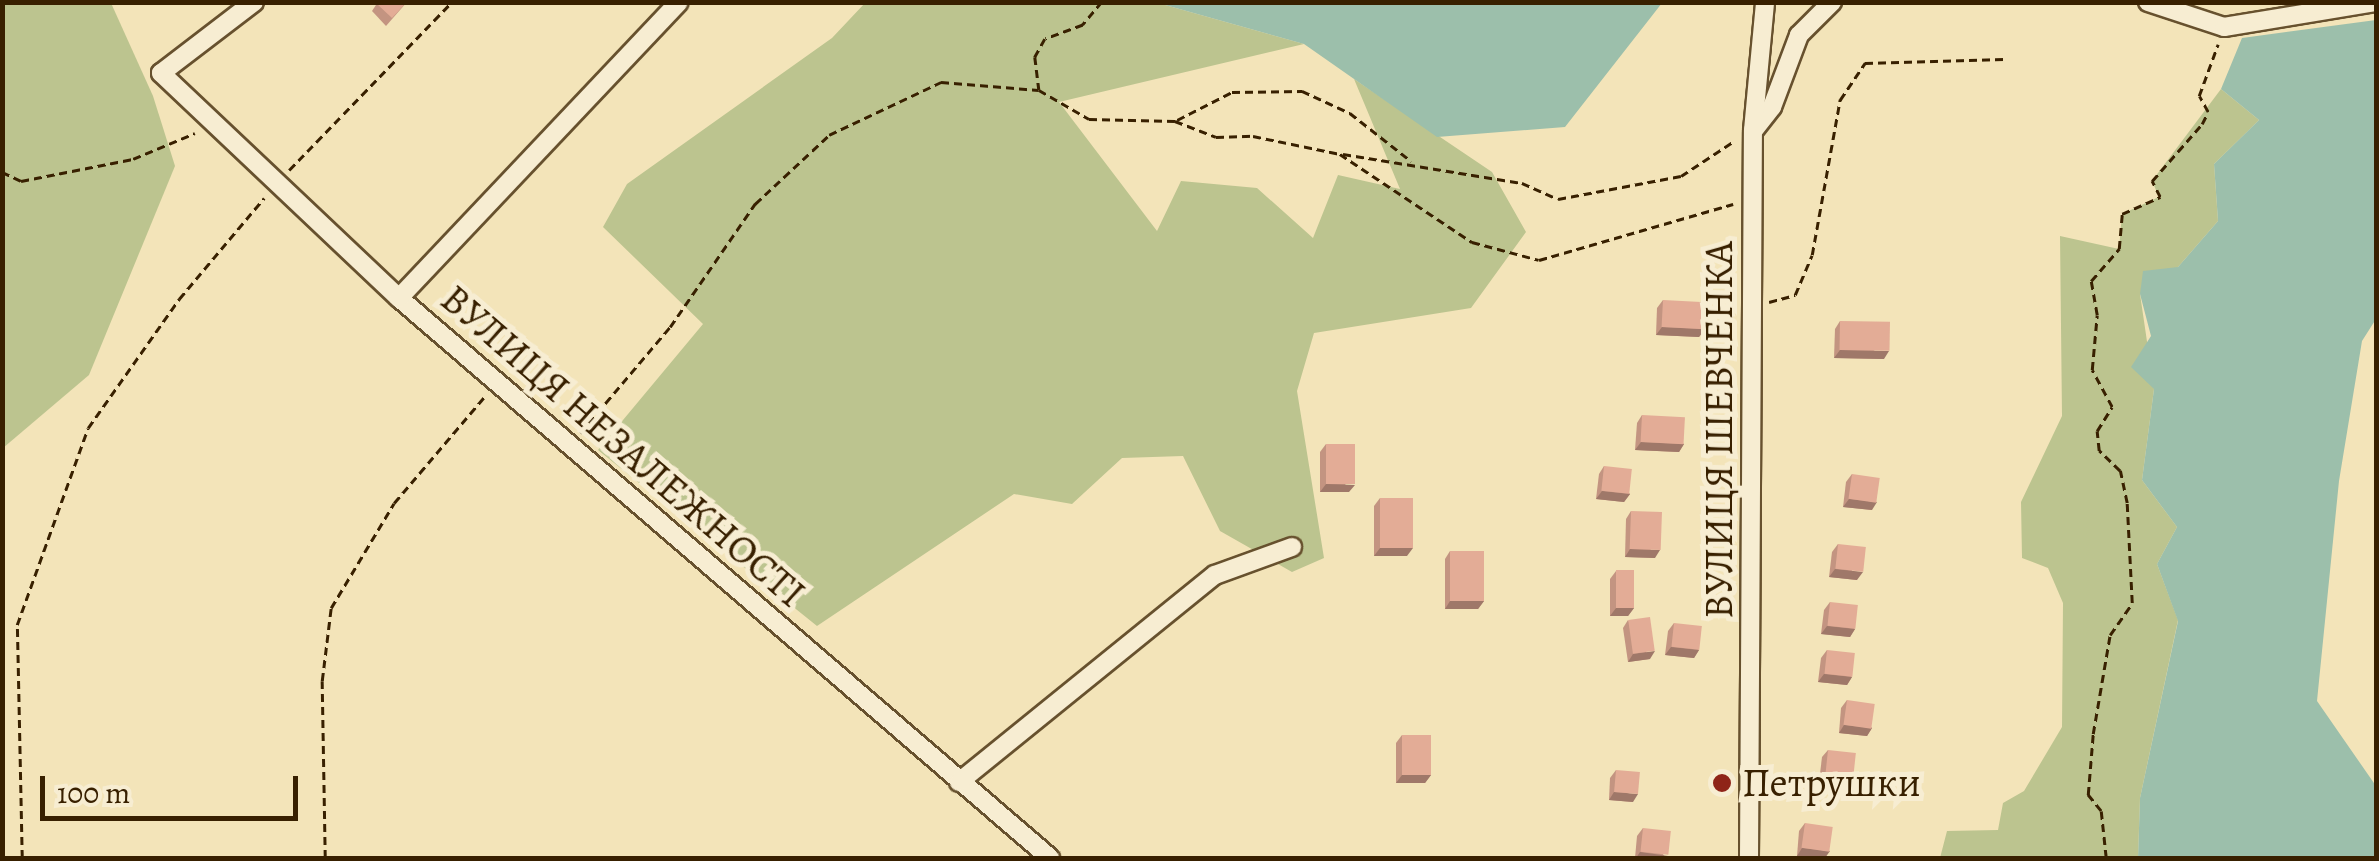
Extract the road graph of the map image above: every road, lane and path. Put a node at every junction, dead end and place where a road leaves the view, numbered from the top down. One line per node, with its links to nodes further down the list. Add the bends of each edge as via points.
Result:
1 (254, 2): 13 (street, ВУЛИЦЯ НЕЗАЛЕЖНОСТІ, via 161,73)
2 (452, 2): 18 (path)
3 (678, 2): 20 (street)
4 (1102, 2): 11 (path, via 1083,25 1045,39 1035,56)
5 (1765, 2): 14 (street, ВУЛИЦЯ ШЕВЧЕНКА)
6 (1832, 2): 14 (street, via 1799,35 1772,107)
7 (2148, 2): 9 (street)
8 (2375, 2): 9 (street)
9 (2224, 27): 30 (path, via 2198,96 2208,112 2202,124 2152,181 2160,196 2122,214 2119,249 2091,280 2097,315 2092,370 2112,407 2097,431 2099,451 2120,471 2127,503 2132,603 2110,635 2094,734 2088,795 2101,811)
10 (2004, 60): 21 (path, via 1865,63 1840,100 1812,255 1796,295)
11 (1039, 90): 12 (path, via 1089,119); 23 (path, via 941,82 829,135 754,204 670,327)
12 (1175, 122): 15 (path, via 1216,137 1253,136); 16 (path, via 1232,92 1302,91 1350,113)
13 (215, 124): 17 (path, via 133,159 22,181); 18 (street, ВУЛИЦЯ НЕЗАЛЕЖНОСТІ)
14 (1753, 130): 16 (path, via 1680,176 1558,200 1522,183 1464,179); 19 (street, ВУЛИЦЯ ШЕВЧЕНКА)
15 (1340, 154): 16 (path); 19 (path, via 1472,242 1539,260)
16 (1412, 162)
17 (2, 172)
18 (276, 183): 20 (street, ВУЛИЦЯ НЕЗАЛЕЖНОСТІ); 26 (path, via 179,299 88,428 17,625)
19 (1754, 198): 21 (street, ВУЛИЦЯ ШЕВЧЕНКА)
20 (399, 298): 22 (street, ВУЛИЦЯ НЕЗАЛЕЖНОСТІ)
21 (1753, 306): 29 (street, ВУЛИЦЯ ШЕВЧЕНКА)
22 (497, 383): 23 (street, ВУЛИЦЯ НЕЗАЛЕЖНОСТІ); 27 (path, via 394,503 331,608 322,680)
23 (570, 446): 25 (street, ВУЛИЦЯ НЕЗАЛЕЖНОСТІ)
24 (1292, 547): 25 (street, via 1215,574)
25 (958, 782): 28 (street, ВУЛИЦЯ НЕЗАЛЕЖНОСТІ)
26 (22, 858)
27 (325, 858)
28 (1050, 858)
29 (1749, 858)
30 (2106, 858)

